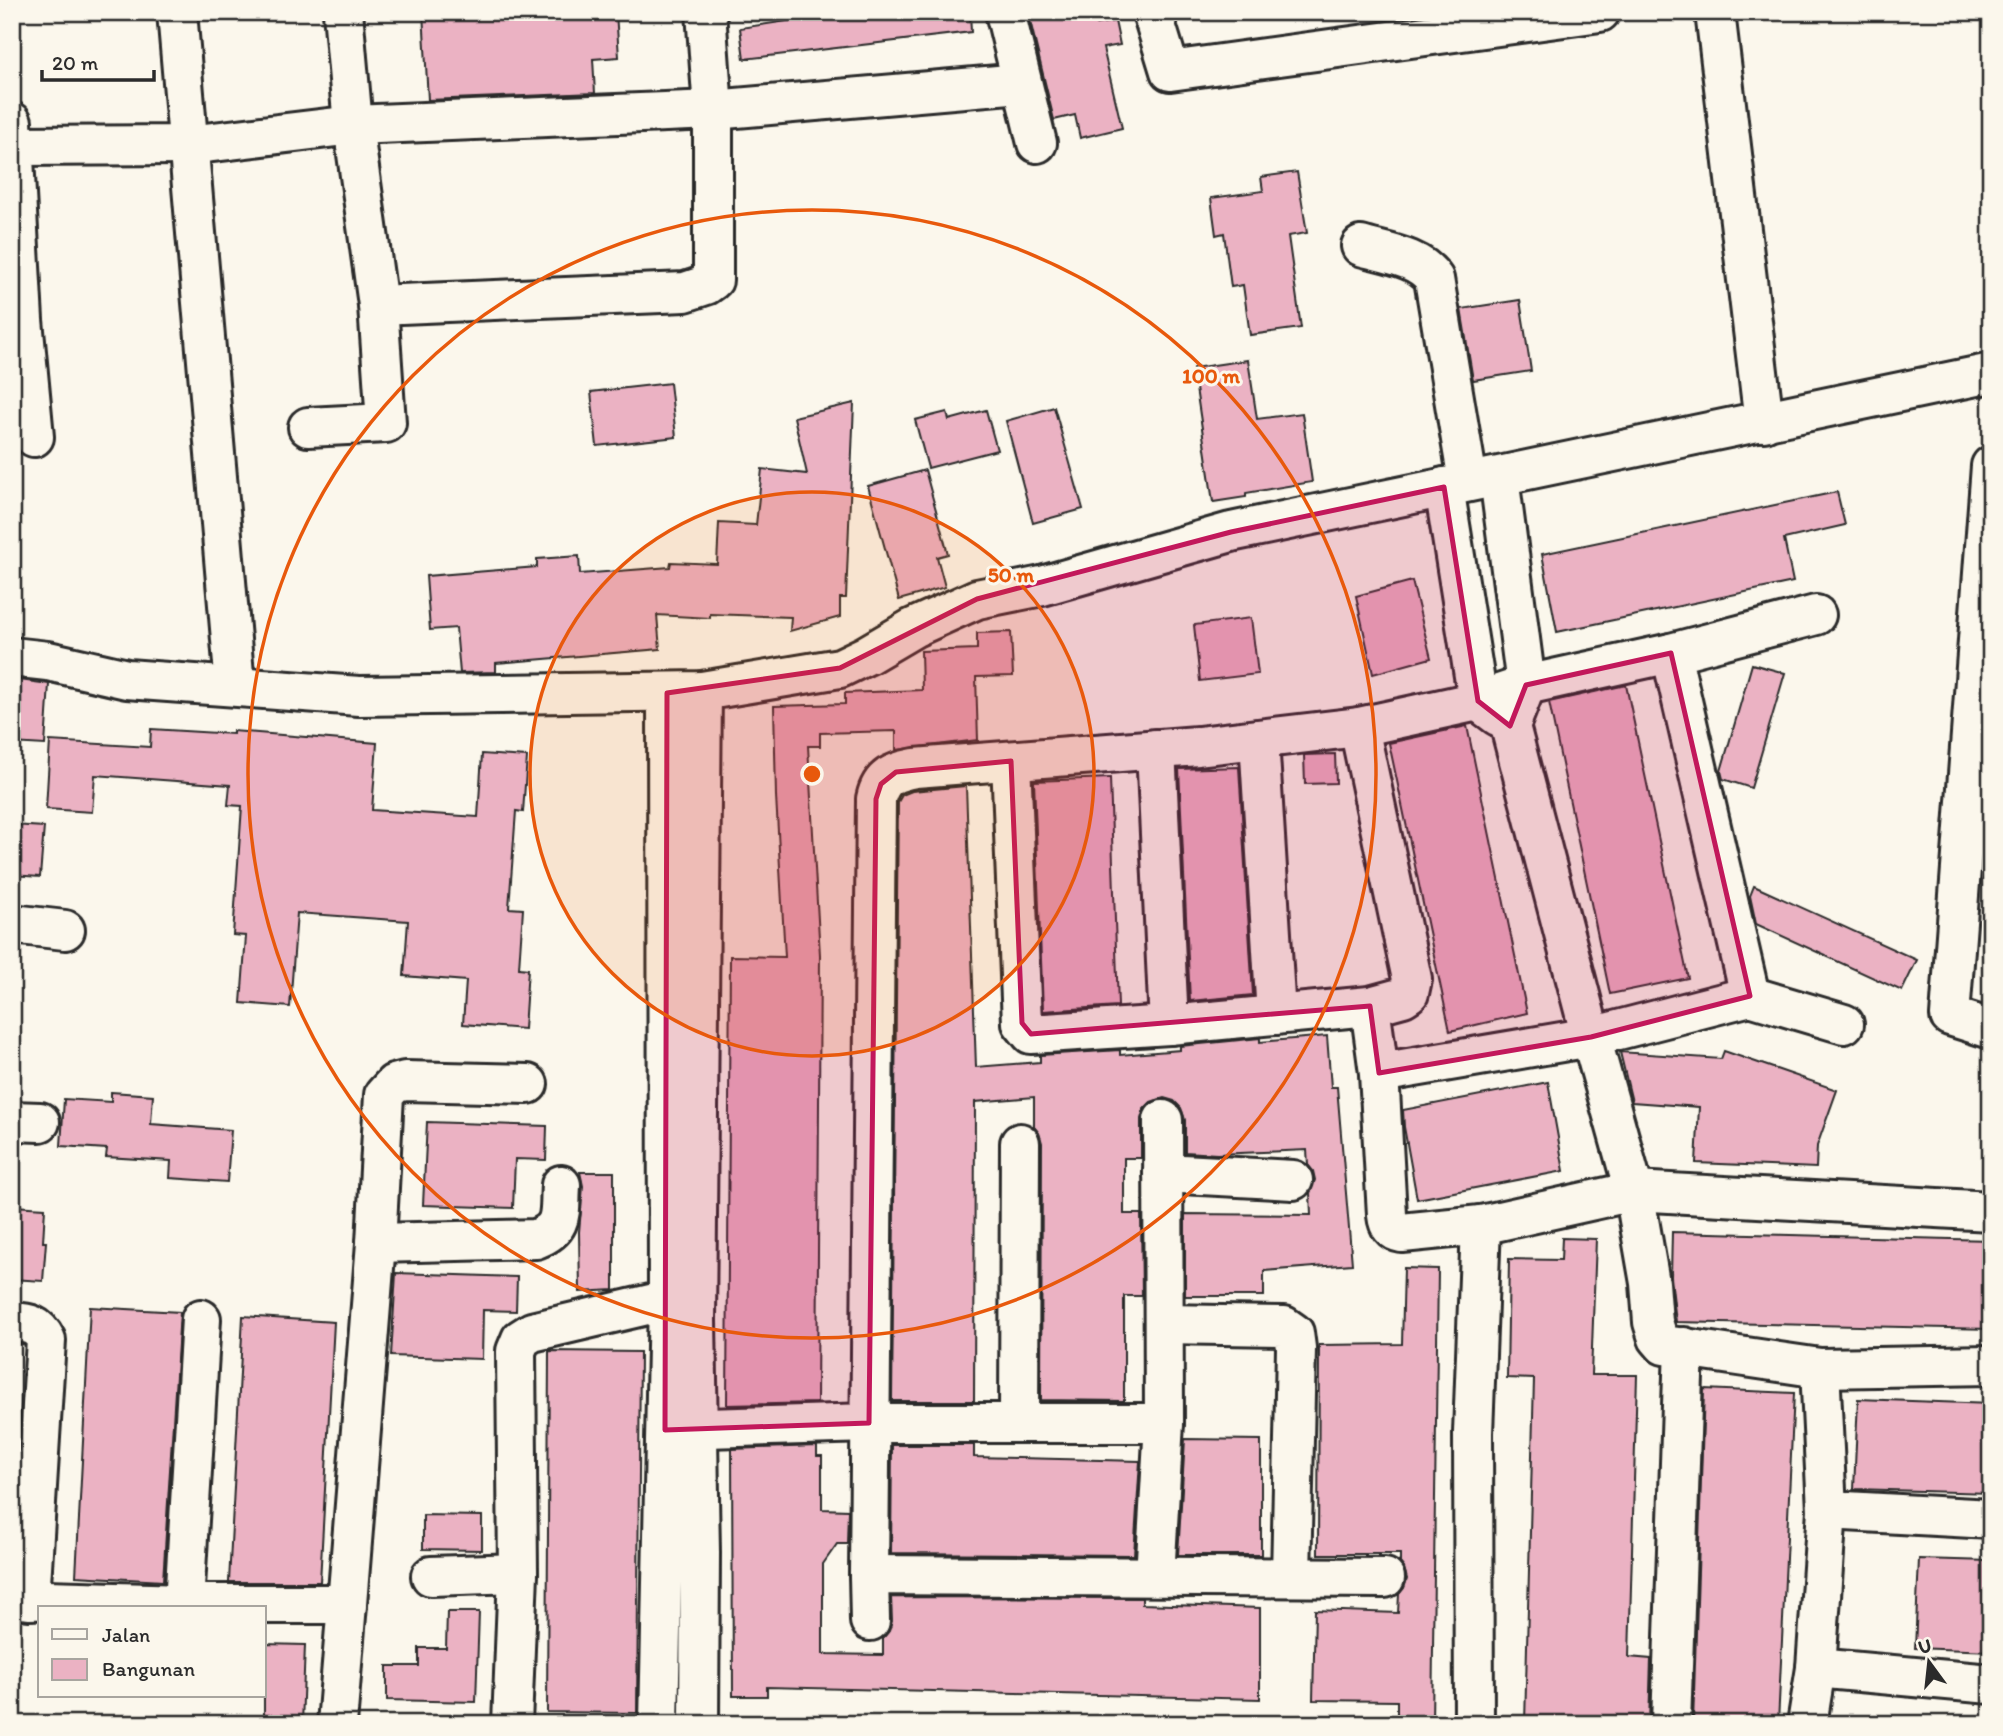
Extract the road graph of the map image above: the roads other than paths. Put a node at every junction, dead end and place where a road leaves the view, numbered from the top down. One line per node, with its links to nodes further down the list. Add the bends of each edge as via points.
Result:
1 (177, 12): 13 (street)
2 (342, 12): 10 (street)
3 (706, 12): 9 (street)
4 (1005, 12): 8 (street)
5 (1152, 12): 6 (street, via 1170,71)
6 (1600, 12)
7 (1715, 12): 18 (street)
8 (1021, 83): 9 (street); 12 (street)
9 (713, 110): 10 (street); 15 (street, via 713,280 706,285 685,292)
10 (353, 125): 13 (street); 15 (street)
11 (13, 138): 13 (street); 16 (street)
12 (1037, 143)
13 (188, 145): 27 (street)
14 (1361, 246): 22 (street, via 1413,261 1434,279)
15 (378, 304): 19 (street, via 386,423)
16 (18, 321): 20 (street)
17 (1991, 373): 18 (street)
18 (1764, 422): 22 (street)
19 (308, 427)
20 (34, 437)
21 (1991, 466): 43 (street, via 1950,1016)
22 (1471, 481): 26 (street); 28 (street, via 1231,532 1042,586 977,599 840,668); 29 (street)
23 (1816, 615): 24 (street)
24 (1671, 653): 26 (street); 38 (street)
25 (12, 657): 27 (street, via 127,680)
26 (1525, 685): 29 (street); 30 (street)
27 (235, 686): 28 (street, via 359,696)
28 (685, 692): 37 (street)
29 (1479, 701): 30 (street); 31 (street)
30 (1510, 726): 44 (street)
31 (1359, 727): 32 (street); 39 (street, via 1412,979 1409,993 1403,997)
32 (1259, 739): 33 (street); 40 (street)
33 (1156, 750): 34 (street); 42 (street)
34 (1011, 761): 42 (street, via 1024,1028 1040,1034); 63 (street, via 895,772 881,784 876,799)
35 (12, 924): 36 (street)
36 (65, 930)
37 (684, 955): 56 (street); 66 (street, via 696,1321)
38 (1750, 996): 41 (street); 44 (street)
39 (1370, 1006): 40 (street); 45 (street)
40 (1276, 1015): 42 (street)
41 (1844, 1024)
42 (1169, 1025)
43 (1991, 1028)
44 (1591, 1037): 45 (street); 52 (street)
45 (1379, 1073): 54 (street, via 1391,1227 1402,1233)
46 (528, 1084): 55 (street, via 394,1084 384,1095)
47 (1163, 1120): 49 (street)
48 (1020, 1143): 64 (street)
49 (1163, 1173): 50 (street); 59 (street)
50 (1293, 1180)
51 (561, 1185): 55 (street, via 559,1224 536,1239)
52 (1634, 1191): 53 (street); 54 (street); 60 (street, via 1655,1331 1664,1345)
53 (1991, 1211)
54 (1481, 1225): 85 (street, via 1473,1433)
55 (376, 1243): 77 (street)
56 (668, 1300): 66 (street); 69 (street, via 532,1332 521,1339 516,1350)
57 (201, 1320): 76 (street)
58 (12, 1322): 75 (street, via 35,1325 46,1340)
59 (1164, 1324): 65 (street); 73 (street, via 1284,1326 1294,1334)
60 (1684, 1347): 62 (street); 86 (street)
61 (1991, 1365): 62 (street)
62 (1820, 1368): 67 (street)
63 (869, 1423): 64 (street); 66 (street); 70 (street)
64 (1019, 1423): 65 (street)
65 (1164, 1423): 72 (street)
66 (682, 1429): 83 (street); 84 (street)
67 (1827, 1510): 68 (street); 79 (street)
68 (1991, 1519)
69 (518, 1573): 71 (street); 82 (street)
70 (869, 1575): 72 (street); 78 (street)
71 (430, 1576)
72 (1155, 1576): 73 (street)
73 (1291, 1577): 74 (street)
74 (1385, 1578)
75 (21, 1600): 76 (street)
76 (184, 1604): 77 (street)
77 (347, 1604): 81 (street)
78 (870, 1621)
79 (1816, 1668): 80 (street); 87 (street)
80 (1991, 1684)
81 (337, 1724)
82 (512, 1724)
83 (659, 1724)
84 (699, 1724)
85 (1474, 1724)
86 (1671, 1724)
87 (1807, 1724)

